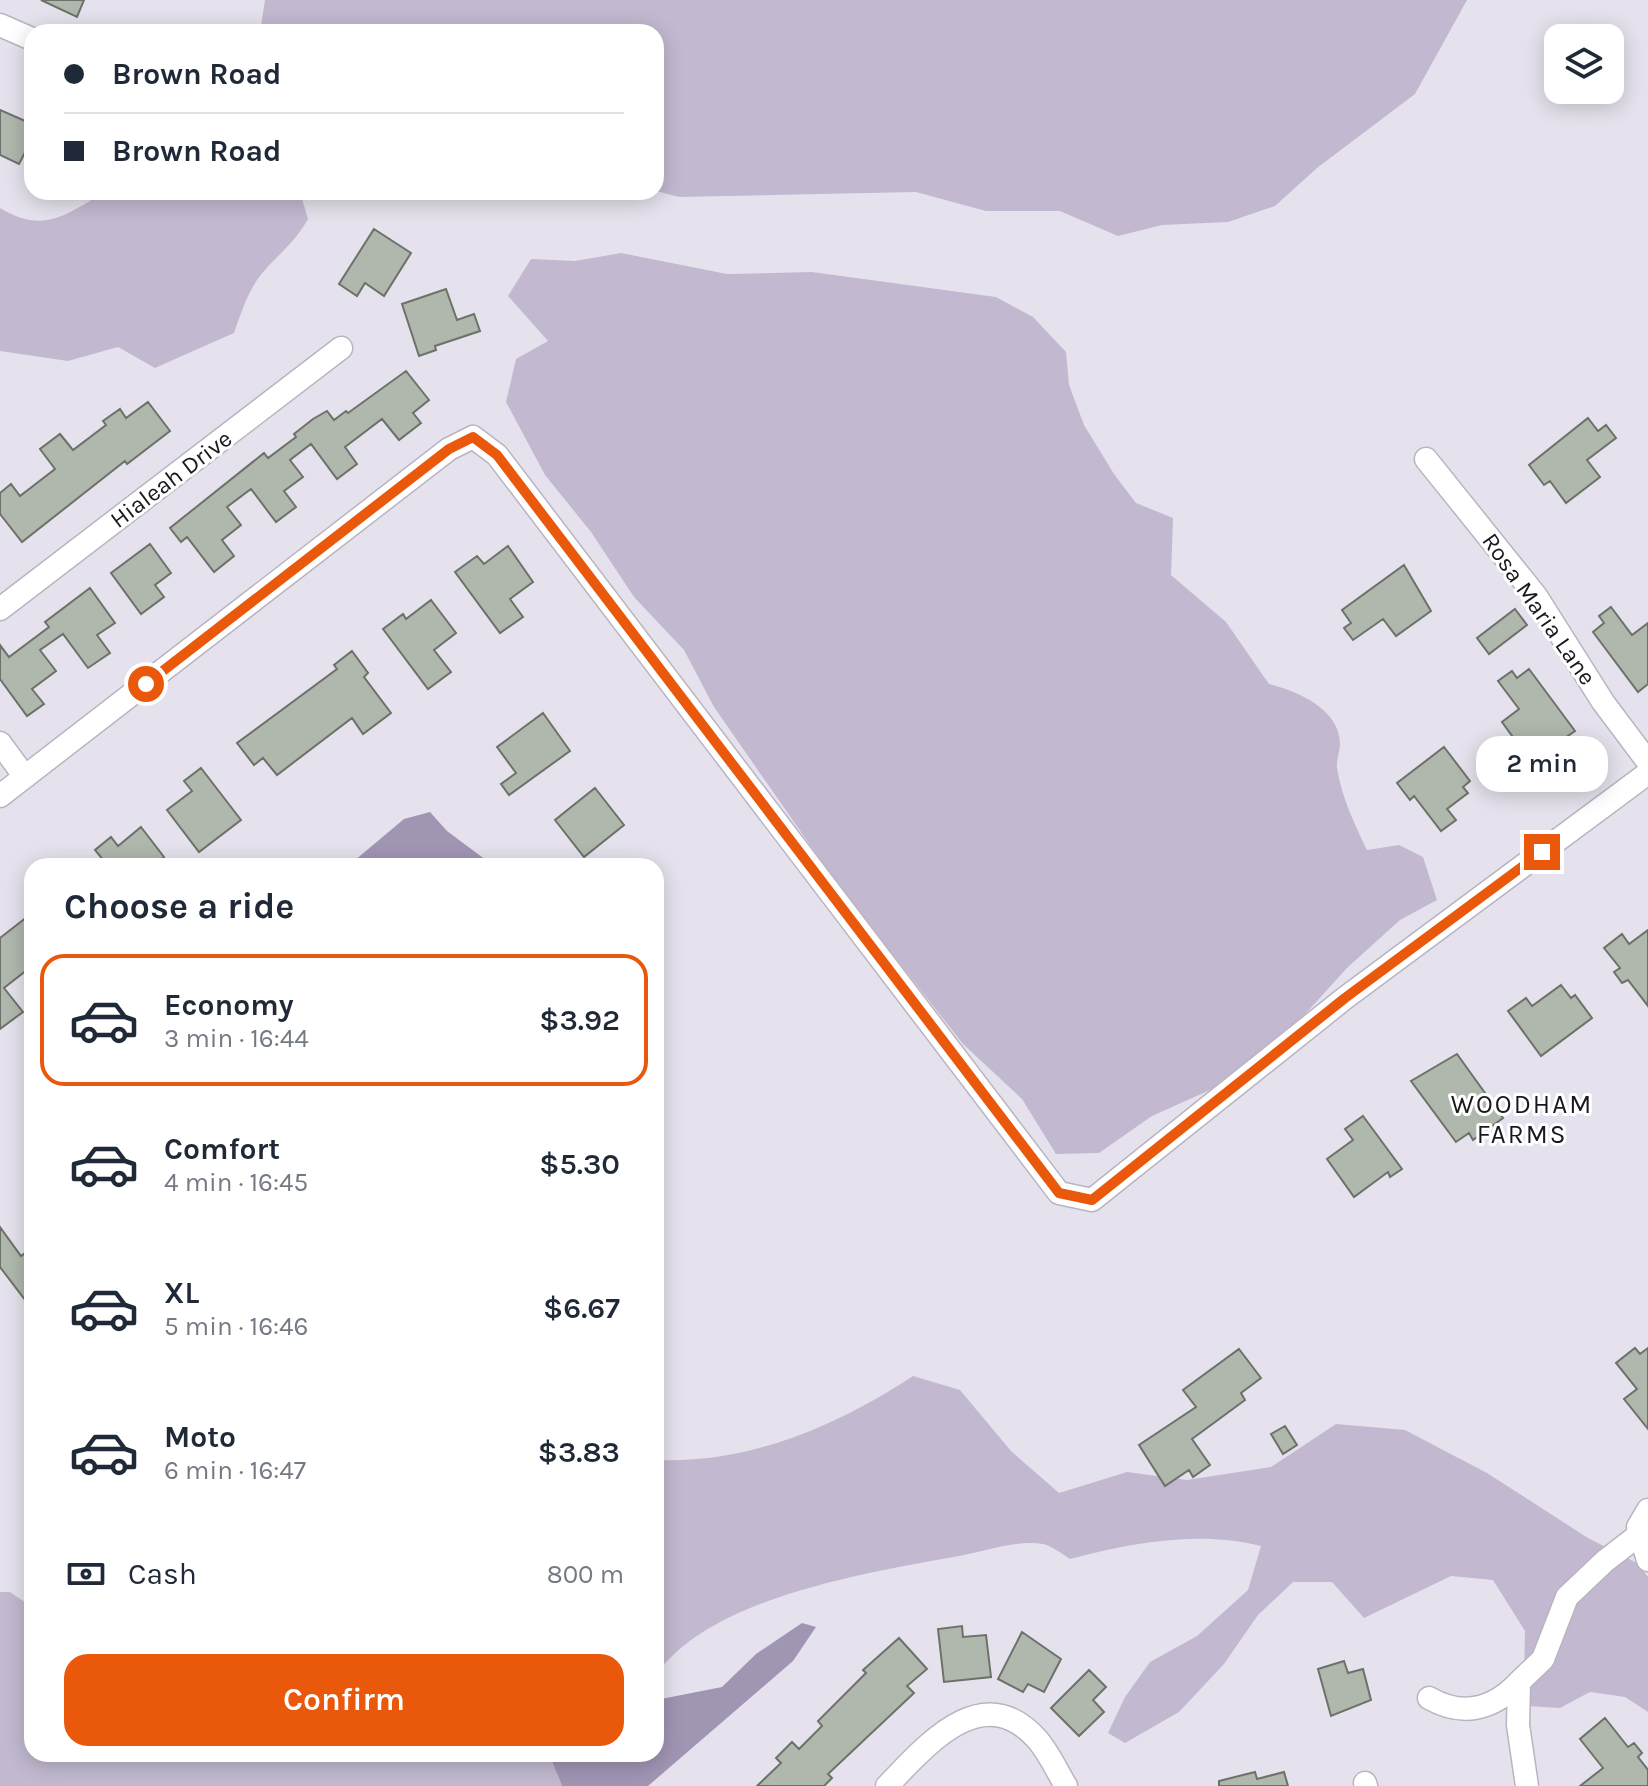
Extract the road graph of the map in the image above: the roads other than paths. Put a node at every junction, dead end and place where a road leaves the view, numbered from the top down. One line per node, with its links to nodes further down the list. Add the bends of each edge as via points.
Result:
1 (0, 25): 2 (street)
2 (24, 36)
3 (341, 348): 5 (street, Hialeah Drive)
4 (1426, 459): 7 (street, Rosa Maria Lane, via 1536,596)
5 (0, 609)
6 (0, 743): 9 (street)
7 (1648, 762)
8 (1648, 773): 9 (street, via 1345,998 1092,1200 1059,1193 497,455 473,437 449,449)
9 (25, 777): 10 (street)
10 (0, 796)
11 (1648, 1510): 12 (street, via 1638,1527)
12 (1640, 1534): 13 (street); 14 (street, via 1567,1597 1543,1659)
13 (1648, 1560)
14 (1519, 1682): 15 (street, via 1507,1696 1470,1710 1448,1709); 18 (street, via 1518,1725)
15 (1429, 1698)
16 (887, 1786): 17 (street, via 933,1738 976,1713 1011,1719 1036,1738)
17 (1066, 1786)
18 (1527, 1786)

